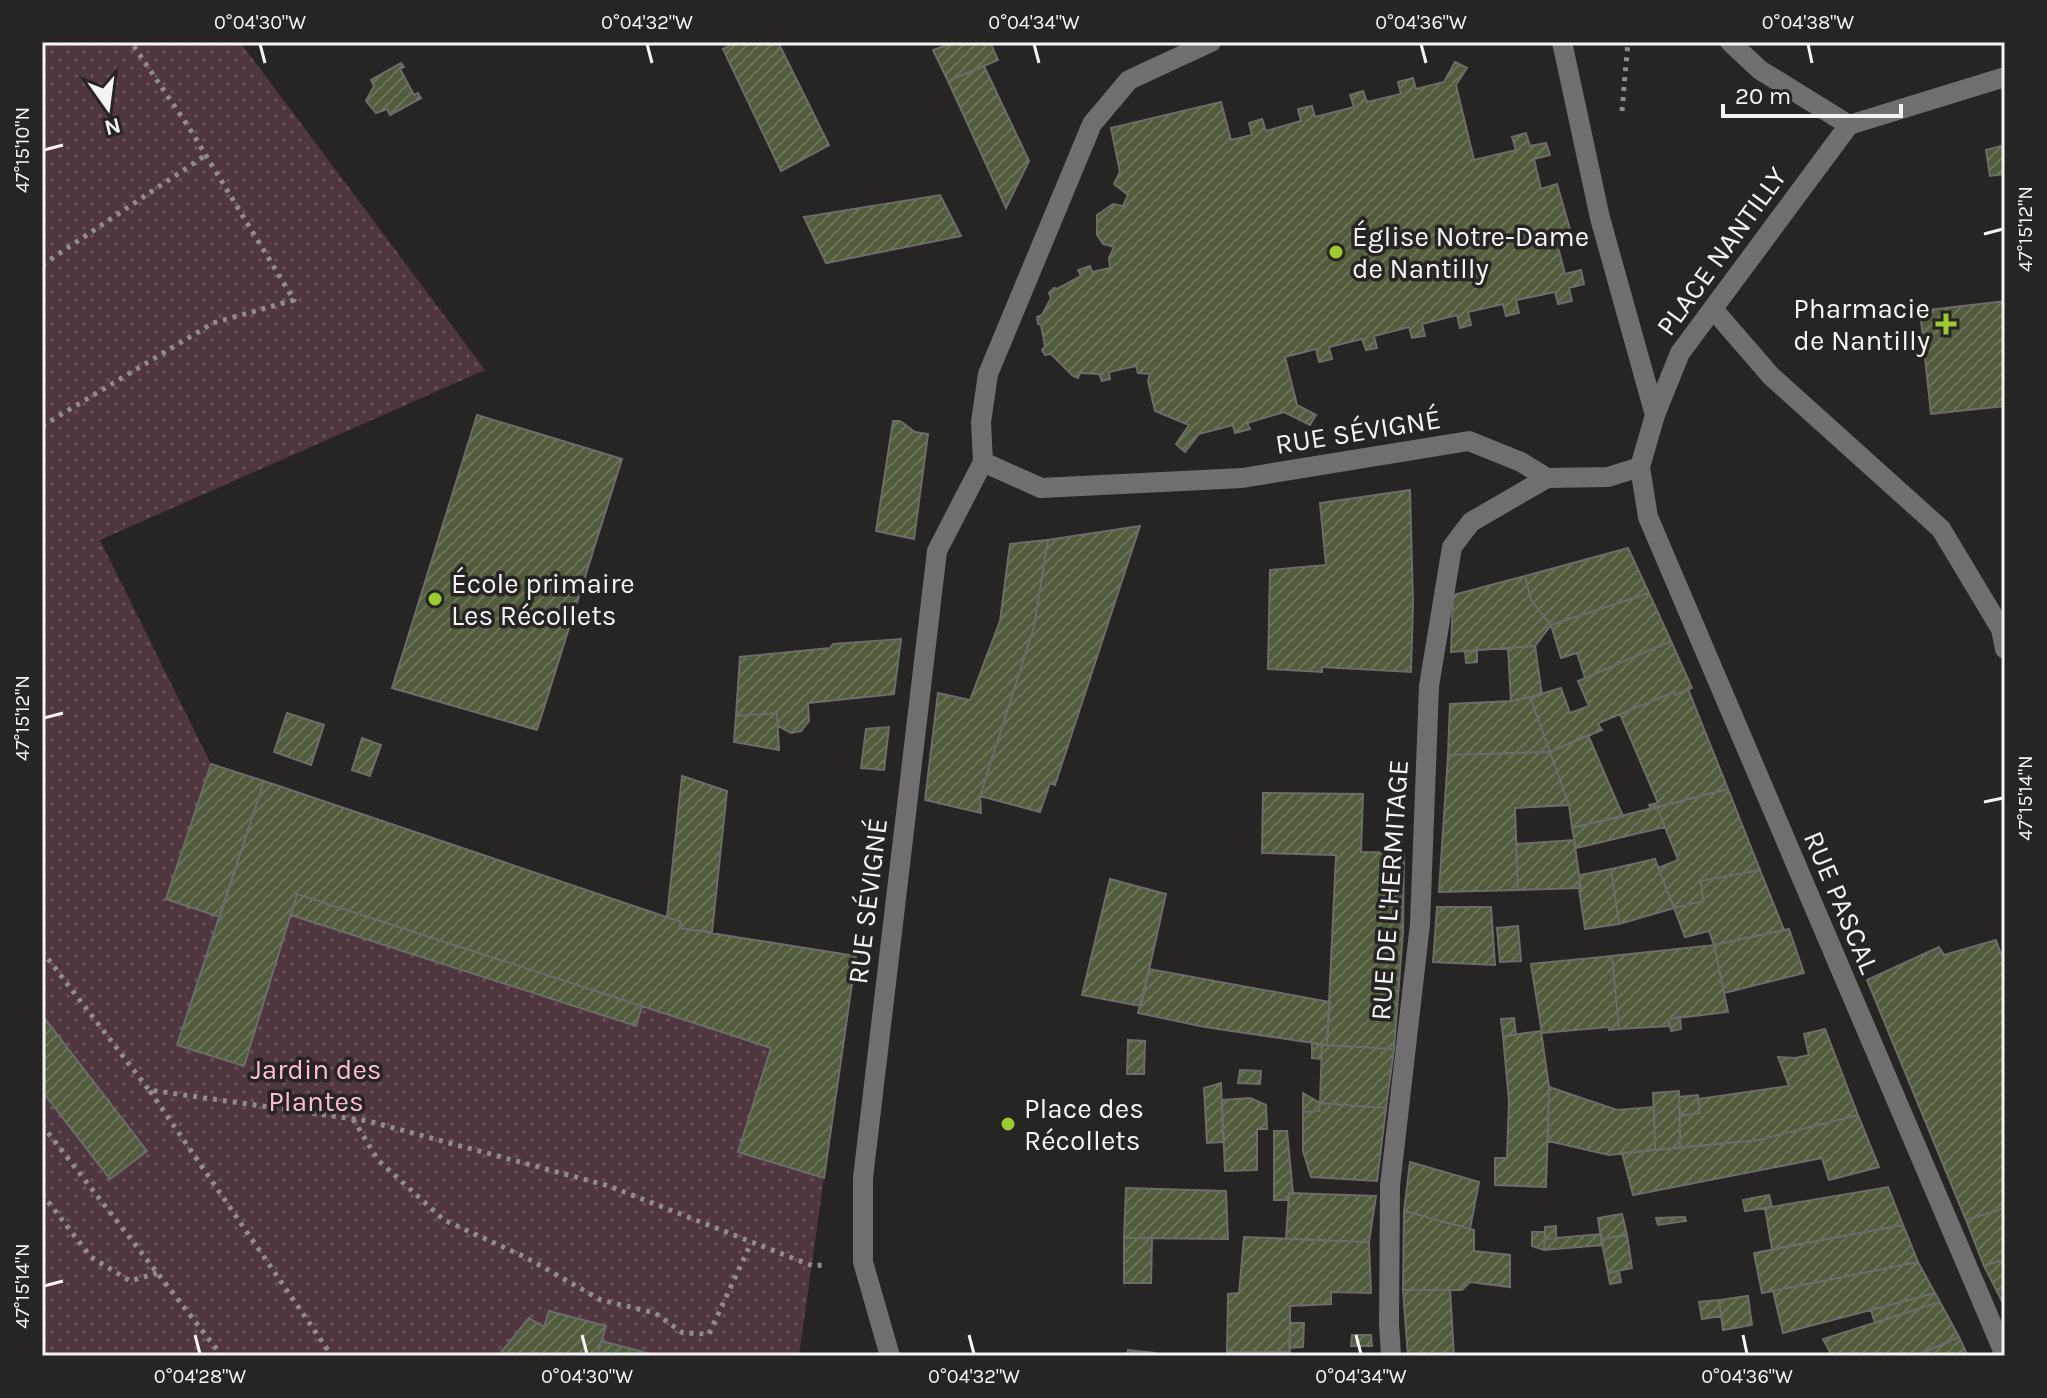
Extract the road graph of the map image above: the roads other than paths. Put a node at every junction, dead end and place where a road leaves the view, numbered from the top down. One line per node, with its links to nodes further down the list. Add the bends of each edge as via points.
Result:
1 (1211, 42): 8 (street, via 1129,80 1092,124 988,374 981,422)
2 (1562, 42): 7 (street, via 1600,218)
3 (1730, 42): 5 (street, via 1760,70)
4 (2005, 77): 5 (street)
5 (1849, 125): 6 (street, PLACE NANTILLY)
6 (1713, 309): 7 (street, PLACE NANTILLY, via 1680,353); 11 (street, via 1771,376 1941,529 2001,629)
7 (1655, 415): 9 (street, PLACE NANTILLY)
8 (983, 462): 10 (street, RUE SÉVIGNÉ, via 1041,488 1242,478 1469,441); 13 (street, RUE SÉVIGNÉ, via 937,551 863,1178 863,1262)
9 (1640, 467): 10 (street, via 1608,477); 12 (street, RUE PASCAL, via 1648,517)
10 (1547, 478): 14 (street, RUE DE L'HERMITAGE, via 1471,522 1452,547 1429,686 1420,924 1390,1186)
11 (2005, 649)
12 (2005, 1355)
13 (890, 1356)
14 (1391, 1356)

